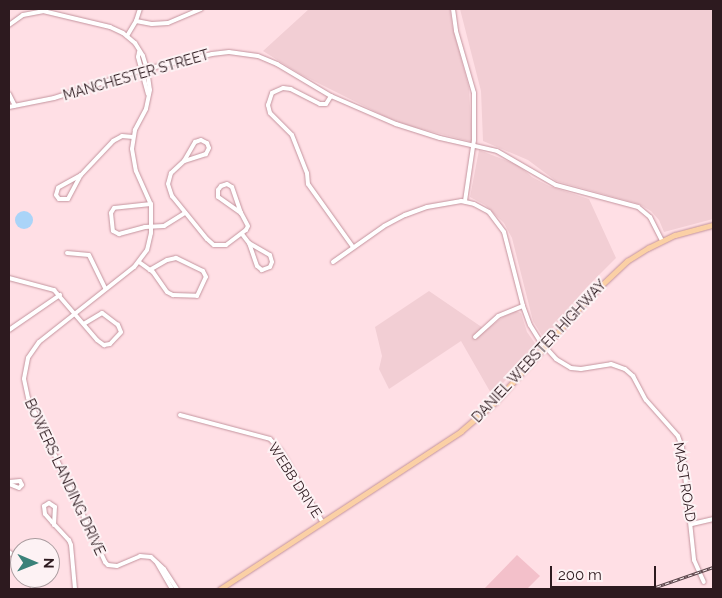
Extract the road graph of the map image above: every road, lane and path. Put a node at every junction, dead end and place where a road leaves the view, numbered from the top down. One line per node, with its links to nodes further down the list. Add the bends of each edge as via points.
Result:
1 (140, 9): 5 (street)
2 (201, 9): 5 (street, via 168,23)
3 (453, 9): 13 (street, via 474,93)
4 (43, 10): 6 (street, via 23,15); 7 (street, via 110,27)
5 (136, 21): 7 (street)
6 (9, 25)
7 (127, 36): 8 (street, BOWERS LANDING DRIVE, via 139,52)
8 (144, 70): 10 (street, MANCHESTER STREET, via 220,52 250,55 277,64); 11 (street, MANCHESTER STREET, via 60,96); 12 (street, BOWERS LANDING DRIVE, via 150,86 147,105)
9 (9, 94): 11 (street)
10 (331, 96): 13 (street, MANCHESTER STREET, via 408,129); 25 (street, via 326,104 320,104 283,88 272,93 268,105 270,113 292,135 306,169 308,184)
11 (11, 106)
12 (133, 137): 15 (street, via 117,138); 17 (street, BOWERS LANDING DRIVE, via 134,166)
13 (474, 145): 16 (street); 23 (street, MANCHESTER STREET, via 504,154 556,185 638,207 650,217)
14 (184, 161): 14 (street, via 194,142 201,140 207,143 209,150 205,155); 18 (street, via 171,173 168,184 171,194)
15 (81, 175): 15 (street, via 68,199 59,199 56,195 58,188)
16 (465, 201): 25 (street, via 436,204 405,215); 33 (street, MAST ROAD, via 489,212 500,224)
17 (151, 204): 21 (street, BOWERS LANDING DRIVE); 21 (street, via 116,207 111,213 112,229 116,233)
18 (185, 212): 21 (street, via 170,224); 22 (street, via 214,245 226,246)
19 (241, 213): 19 (street, via 220,199 217,194 221,186 227,184 232,187); 22 (street, via 248,226)
20 (713, 224): 23 (main road, DANIEL WEBSTER HIGHWAY)
21 (151, 227): 27 (street, BOWERS LANDING DRIVE, via 148,246)
22 (242, 234): 24 (street)
23 (662, 241): 38 (main road, DANIEL WEBSTER HIGHWAY, via 641,251 615,271)
24 (249, 243): 24 (street, via 270,255 270,267 262,270 257,266)
25 (353, 247): 28 (street)
26 (67, 253): 31 (street, via 90,255)
27 (139, 262): 29 (street); 31 (street, BOWERS LANDING DRIVE)
28 (333, 262)
29 (150, 270): 29 (street, via 173,295 197,296 206,277 203,271 176,258)
30 (9, 278): 32 (street, via 50,288)
31 (105, 288): 34 (street, BOWERS LANDING DRIVE)
32 (60, 295): 34 (street); 36 (street)
33 (523, 306): 37 (street, via 498,316); 38 (street, MAST ROAD, via 533,331)
34 (75, 313): 35 (street); 44 (street, BOWERS LANDING DRIVE, via 32,351 25,367 25,390 105,562 117,566 144,556)
35 (84, 324): 35 (street, via 104,344 110,344 121,332 118,325 102,313)
36 (9, 330)
37 (475, 337)
38 (545, 347): 41 (main road, DANIEL WEBSTER HIGHWAY, via 495,402 461,431); 42 (street, MAST ROAD, via 571,368 610,364 621,366 633,376 646,400 678,436)
39 (180, 415): 41 (street, WEBB DRIVE, via 270,439 281,451)
40 (713, 519): 42 (street)
41 (323, 523): 49 (main road, DANIEL WEBSTER HIGHWAY)
42 (692, 524): 45 (street, MAST ROAD, via 694,560)
43 (54, 525): 43 (street, via 44,512 44,506 49,503 55,507); 46 (street, via 71,545)
44 (157, 563): 47 (street); 48 (street)
45 (704, 582)
46 (75, 589)
47 (172, 589)
48 (177, 589)
49 (220, 589)

